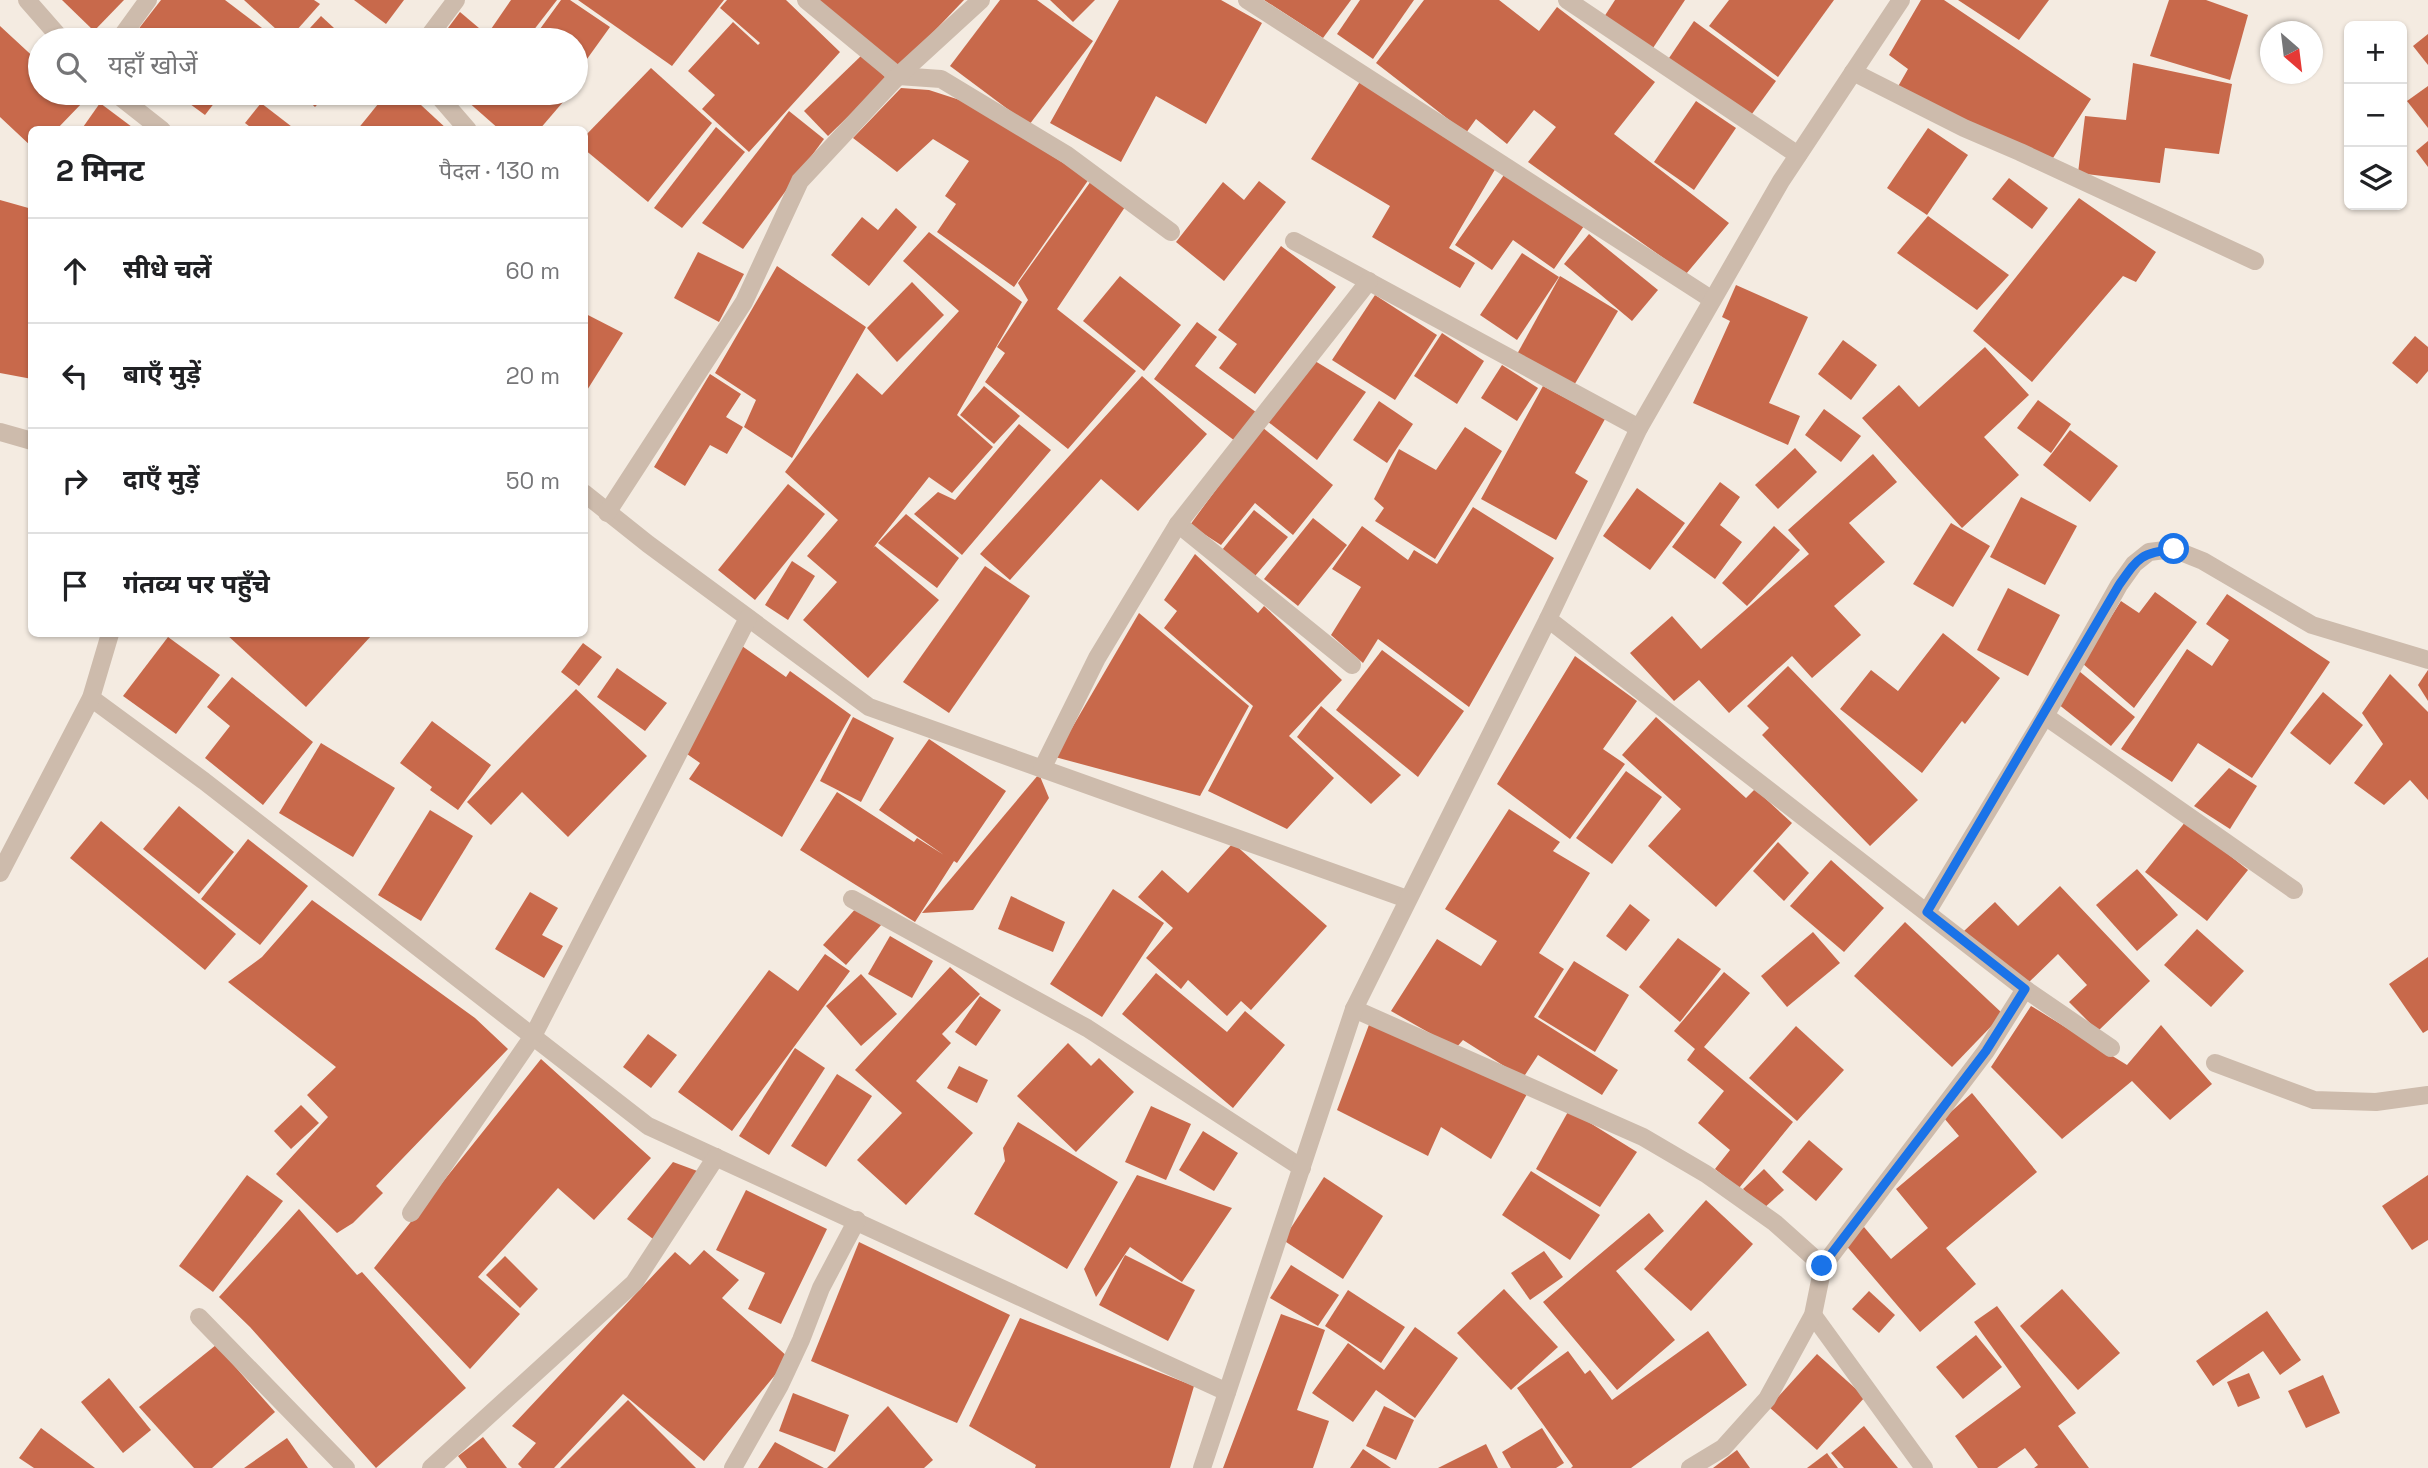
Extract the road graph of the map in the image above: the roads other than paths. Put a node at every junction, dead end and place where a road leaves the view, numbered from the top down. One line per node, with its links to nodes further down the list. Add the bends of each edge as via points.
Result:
1 (27, 0): 9 (street)
2 (148, 0): 10 (street)
3 (456, 0): 11 (street)
4 (806, 0): 13 (street)
5 (981, 0): 13 (street)
6 (1247, 0): 23 (street)
7 (1567, 0): 18 (street)
8 (1901, 0): 12 (street)
9 (52, 28)
10 (128, 28)
11 (435, 28)
12 (1853, 72): 18 (street); 21 (street)
13 (898, 76): 19 (street, via 941,79 1067,155); 28 (street, via 800,181 744,302)
14 (130, 105): 16 (street)
15 (446, 105): 17 (street)
16 (157, 126)
17 (465, 126)
18 (1798, 155): 23 (street)
19 (1171, 232)
20 (1294, 241): 22 (street)
21 (2255, 261)
22 (1369, 281): 24 (street); 29 (street)
23 (1711, 299): 24 (street)
24 (1639, 428): 31 (street)
25 (0, 432): 26 (street)
26 (28, 440)
27 (588, 496): 28 (street)
28 (607, 513): 30 (street)
29 (1178, 524): 34 (street); 37 (street, via 1097,658)
30 (748, 618): 37 (street, via 869,707); 45 (street)
31 (1548, 619): 41 (street); 42 (street)
32 (109, 637): 35 (street)
33 (2428, 660): 36 (street, via 2312,625 2174,549 2149,552 2119,585)
34 (1352, 665)
35 (91, 698): 38 (street); 45 (street)
36 (2045, 716): 39 (street); 42 (street)
37 (1042, 769): 41 (street)
38 (0, 873)
39 (2294, 890)
40 (852, 899): 50 (street, via 1087,1028)
41 (1407, 899): 44 (street)
42 (1927, 912): 43 (street)
43 (2025, 989): 46 (street); 53 (street, via 1986,1051)
44 (1354, 1009): 50 (street); 53 (street, via 1643,1137 1775,1223)
45 (533, 1036): 49 (street, via 648,1126); 51 (street)
46 (2111, 1048)
47 (2215, 1063): 48 (street, via 2314,1100 2376,1102)
48 (2428, 1095)
49 (716, 1157): 52 (street); 58 (street, via 634,1283)
50 (1303, 1168): 56 (street)
51 (411, 1213)
52 (856, 1220): 56 (street); 59 (street, via 780,1385)
53 (1822, 1266): 54 (street)
54 (1813, 1315): 61 (street, via 1767,1399 1723,1448); 62 (street)
55 (199, 1317): 57 (street)
56 (1227, 1392): 60 (street)
57 (346, 1468)
58 (431, 1468)
59 (733, 1468)
60 (1202, 1468)
61 (1690, 1468)
62 (1924, 1468)

